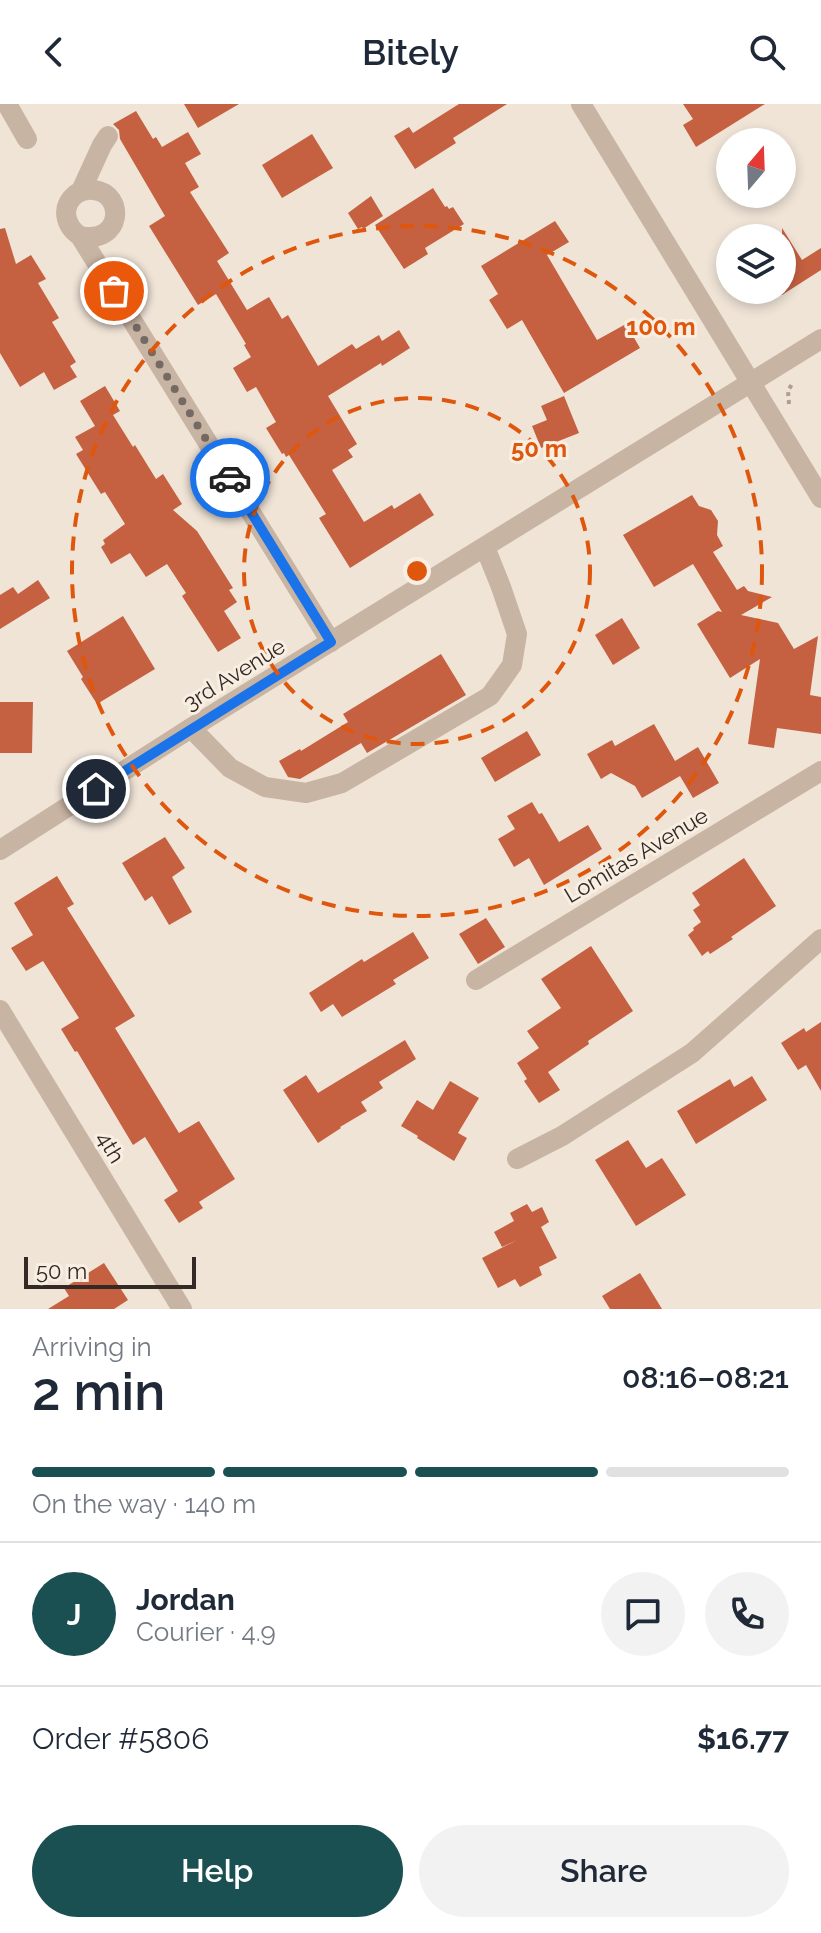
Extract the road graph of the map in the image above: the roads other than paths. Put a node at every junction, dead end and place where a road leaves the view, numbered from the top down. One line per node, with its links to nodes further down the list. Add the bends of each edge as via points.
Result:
1 (7, 104): 4 (street)
2 (581, 104): 8 (street)
3 (108, 136): 5 (street)
4 (27, 139)
5 (81, 191): 6 (street, via 66,213 67,223); 6 (street, via 100,191 114,205 115,214 108,232)
6 (80, 236): 11 (street)
7 (821, 339): 8 (street, 3rd Avenue)
8 (750, 382): 9 (street); 10 (street, 3rd Avenue)
9 (821, 498)
10 (485, 547): 11 (street, 3rd Avenue); 12 (street, via 517,634 512,665 490,696 342,783 306,793 253,781 230,768)
11 (331, 642): 12 (street, 3rd Avenue)
12 (191, 728): 14 (street, 3rd Avenue)
13 (821, 771): 16 (street, Lomitas Avenue)
14 (0, 850)
15 (821, 939): 18 (street, via 692,1053)
16 (476, 980)
17 (0, 1010): 19 (street, 4th)
18 (517, 1159)
19 (182, 1309)

